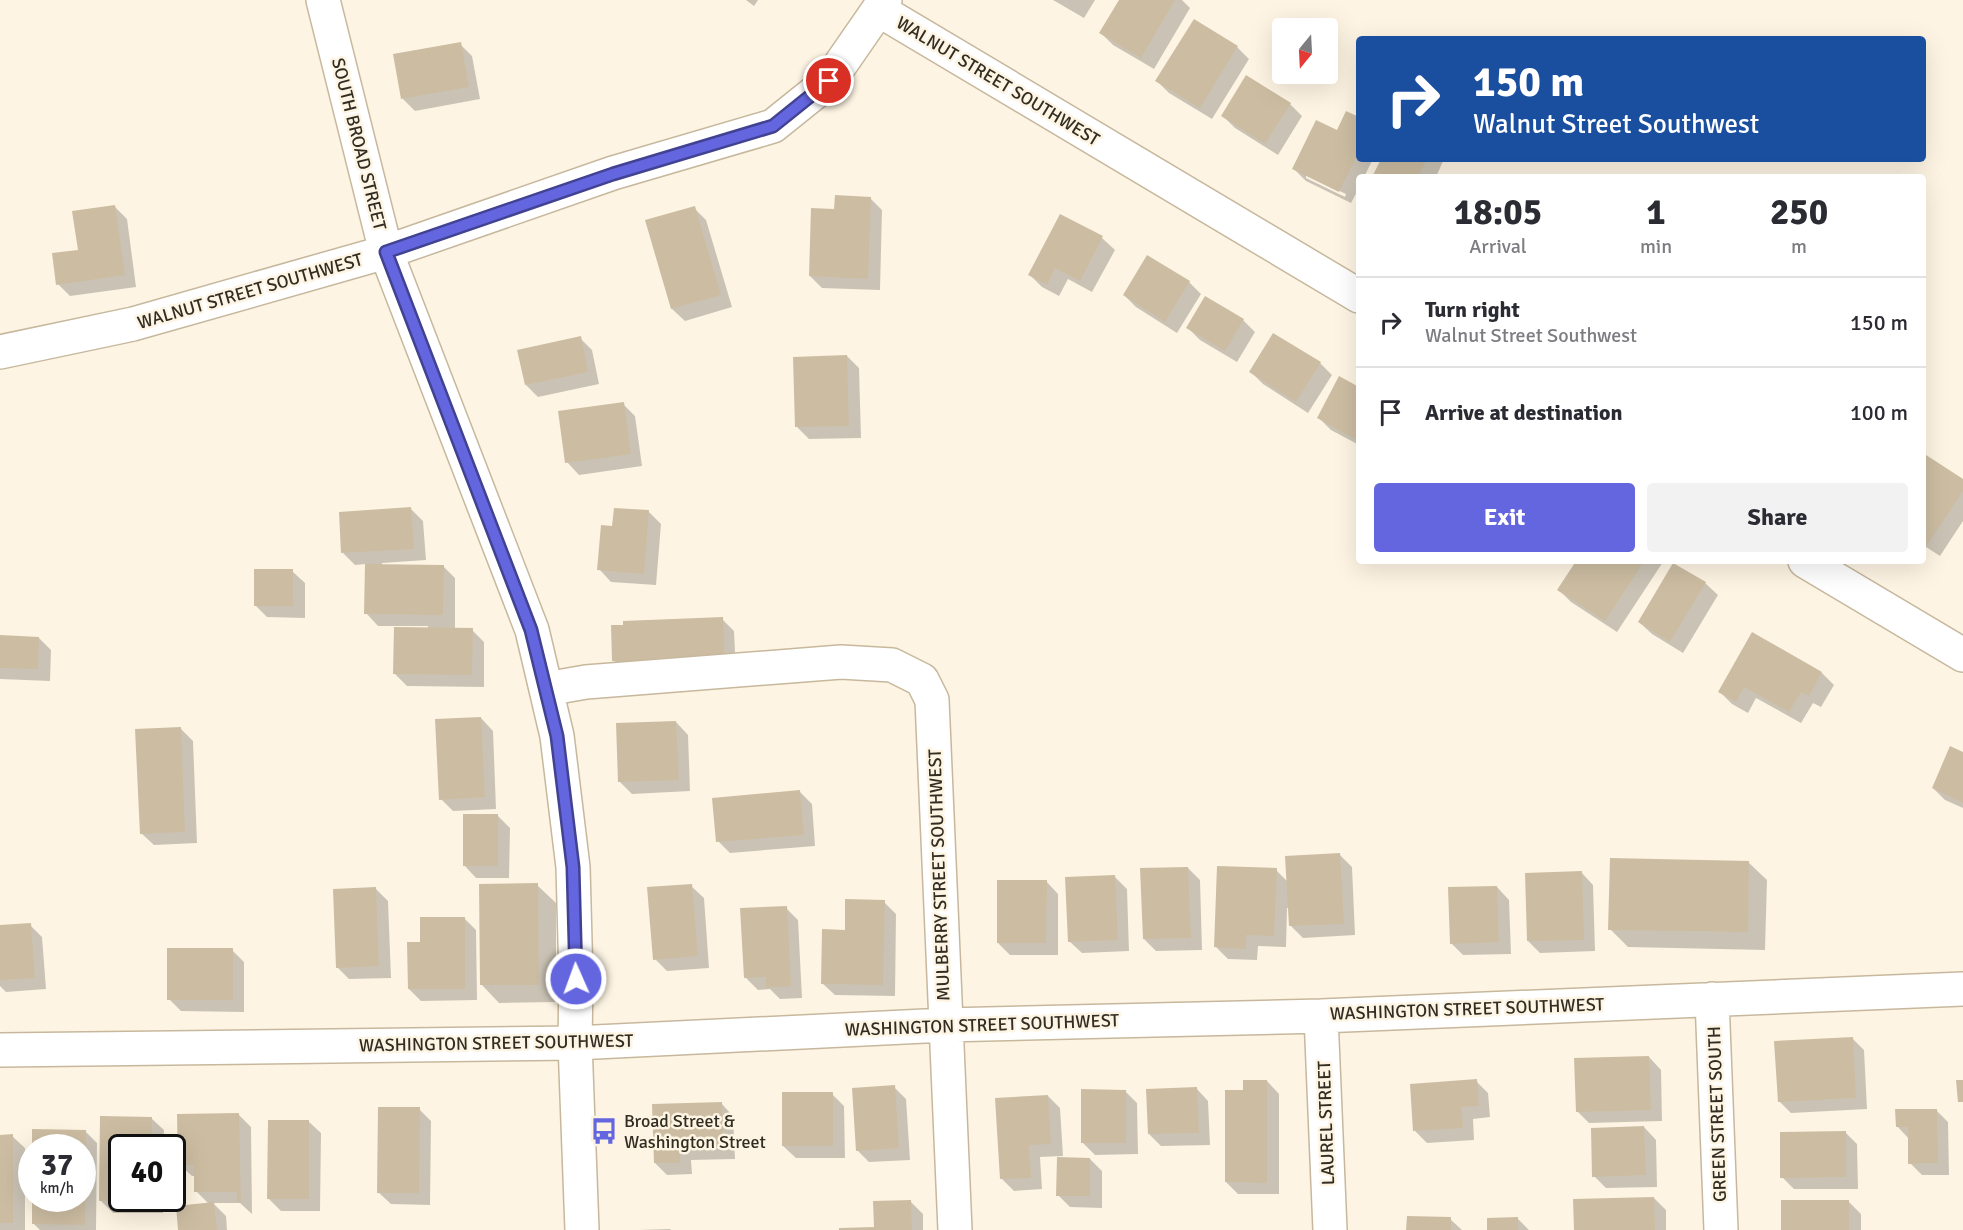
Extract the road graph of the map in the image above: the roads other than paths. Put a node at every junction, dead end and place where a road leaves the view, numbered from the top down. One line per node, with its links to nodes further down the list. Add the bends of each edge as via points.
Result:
1 (323, 0): 3 (street, SOUTH BROAD STREET)
2 (882, 5): 3 (street, WALNUT STREET SOUTHWEST, via 829,81 773,126 613,174); 4 (street, WALNUT STREET SOUTHWEST)
3 (386, 252): 5 (street, WALNUT STREET SOUTHWEST, via 133,324); 8 (street, SOUTH BROAD STREET, via 531,630)
4 (1356, 294)
5 (0, 352)
6 (1810, 564): 7 (street)
7 (1963, 655)
8 (546, 688): 12 (street, MULBERRY STREET SOUTHWEST, via 841,662 892,665 922,680 932,700); 13 (street, SOUTH BROAD STREET, via 557,736 573,867)
9 (1963, 989): 10 (street, WASHINGTON STREET SOUTHWEST)
10 (1712, 999): 11 (street, WASHINGTON STREET SOUTHWEST); 18 (street, GREEN STREET SOUTH)
11 (1321, 1016): 12 (street, WASHINGTON STREET SOUTHWEST); 17 (street, LAUREL STREET)
12 (945, 1025): 13 (street, WASHINGTON STREET SOUTHWEST); 16 (street, MULBERRY STREET SOUTHWEST)
13 (575, 1042): 14 (street, WASHINGTON STREET SOUTHWEST); 15 (street, SOUTH BROAD STREET)
14 (0, 1050)
15 (582, 1230)
16 (955, 1230)
17 (1330, 1230)
18 (1721, 1230)

